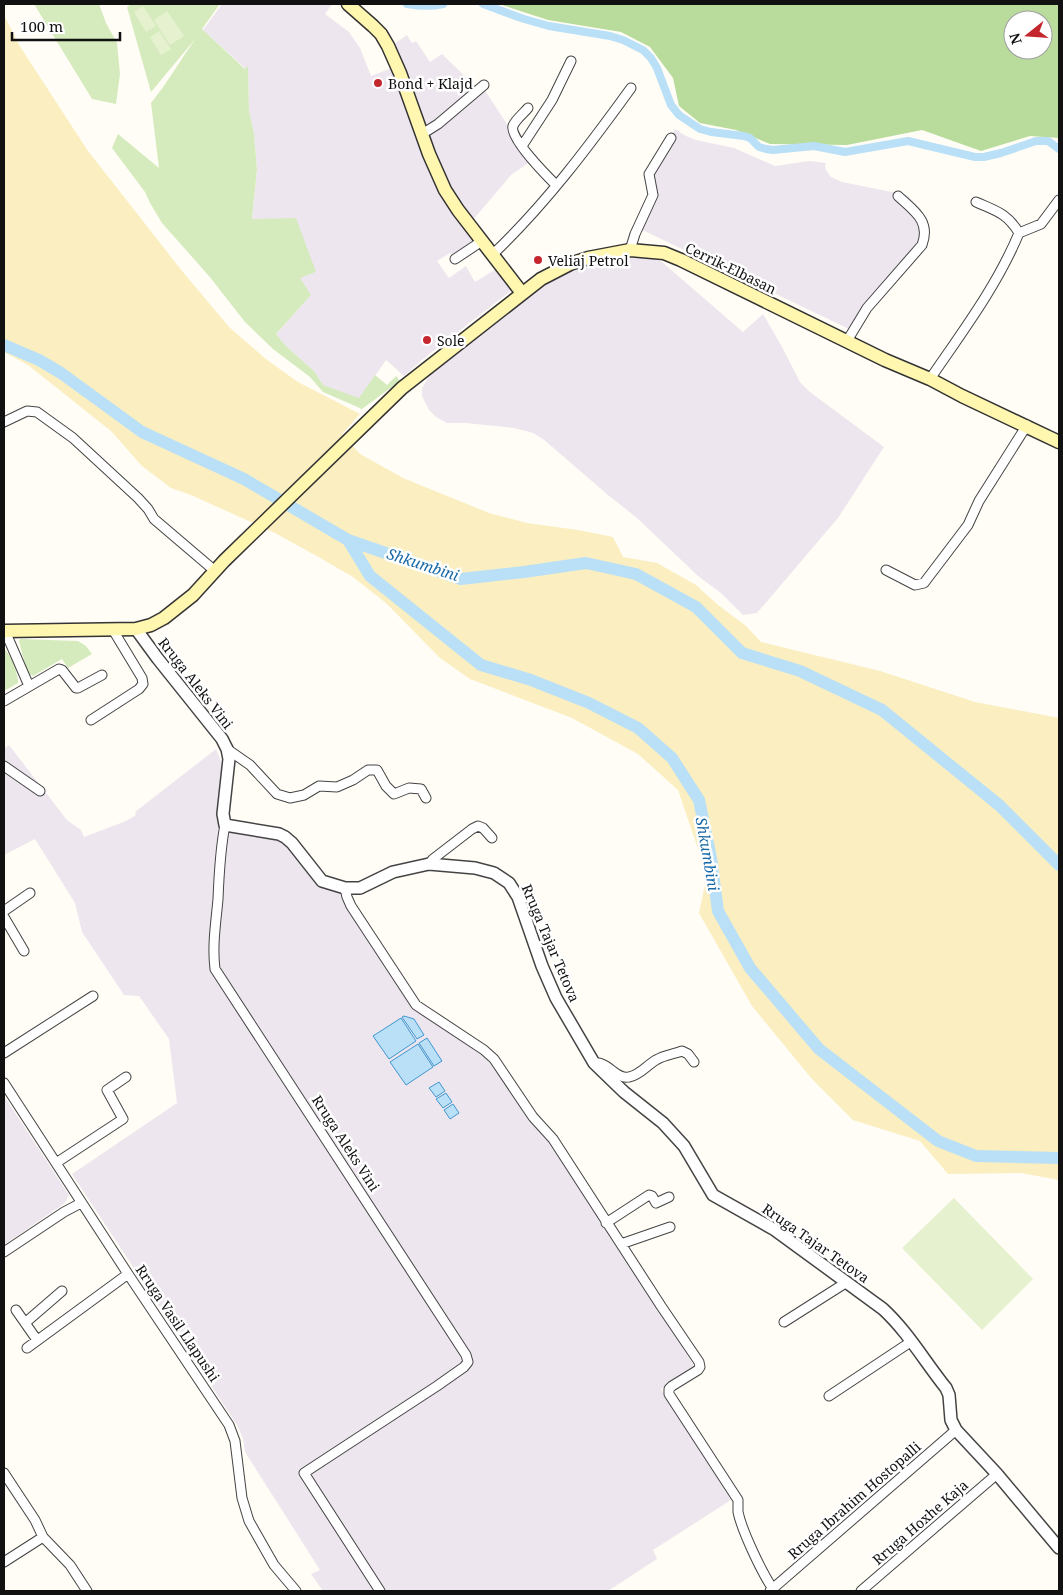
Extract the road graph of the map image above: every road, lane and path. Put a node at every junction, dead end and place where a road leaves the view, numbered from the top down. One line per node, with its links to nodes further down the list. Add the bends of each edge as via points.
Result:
1 (348, 4): 6 (main road, via 381,34 388,46)
2 (572, 62): 8 (street)
3 (484, 86): 6 (street)
4 (631, 88): 9 (street)
5 (528, 108): 8 (street, via 513,126)
6 (422, 134): 14 (main road, via 445,190)
7 (671, 138): 15 (street, via 649,174 653,195)
8 (522, 146): 9 (street)
9 (556, 185): 16 (street)
10 (898, 196): 19 (street, via 924,223 922,245 867,308)
11 (1059, 200): 13 (street, via 1041,224)
12 (976, 202): 13 (street, via 1012,221)
13 (1019, 233): 20 (street, via 981,304)
14 (482, 241): 16 (main road); 17 (street)
15 (630, 250): 18 (main road, Cerrik-Elbasan, via 570,264); 19 (main road, Cerrik-Elbasan, via 664,253 681,260)
16 (492, 255): 18 (main road)
17 (455, 258)
18 (522, 293): 25 (main road, Cerrik-Elbasan, via 402,388)
19 (847, 341): 20 (main road, Cerrik-Elbasan)
20 (930, 379): 22 (main road, Cerrik-Elbasan)
21 (4, 422): 25 (street, via 31,410 63,430 138,498 154,519)
22 (1027, 425): 23 (main road, Cerrik-Elbasan); 24 (street, via 979,500 968,525 924,584 915,585)
23 (1059, 442)
24 (886, 570)
25 (215, 571): 26 (main road, via 173,611 151,625)
26 (136, 629): 27 (main road); 33 (street, Rruga Aleks Vini)
27 (113, 630): 28 (main road); 32 (street, via 143,684)
28 (4, 631): 30 (street)
29 (102, 675): 30 (street, via 76,688 59,670)
30 (29, 686): 31 (street)
31 (4, 701)
32 (91, 720)
33 (227, 749): 36 (street, via 250,765 278,794 290,798 304,795 319,786 337,787 368,770 377,770 394,794 409,788 421,789); 37 (street, Rruga Aleks Vini)
34 (4, 766): 35 (street)
35 (40, 791)
36 (426, 798)
37 (225, 825): 40 (street, Rruga Tajar Tetova, via 285,837 322,881); 77 (street, Rruga Aleks Vini, via 214,938 215,969 468,1362 438,1386 304,1473)
38 (492, 838): 39 (street, via 483,828 472,828)
39 (429, 864): 40 (street, Rruga Tajar Tetova, via 393,872 360,888); 48 (street, Rruga Tajar Tetova, via 475,868 494,873 509,883 518,897 556,998)
40 (345, 888): 54 (street, via 351,906 416,1005 489,1054 552,1139)
41 (30, 893): 42 (street)
42 (4, 911)
43 (4, 918): 44 (street)
44 (24, 950)
45 (93, 996): 46 (street)
46 (4, 1053)
47 (694, 1062): 48 (street, via 682,1051 658,1059 627,1078 603,1063)
48 (594, 1063): 59 (street, Rruga Tajar Tetova, via 663,1123 684,1146 713,1195 775,1230)
49 (126, 1077): 51 (street, via 107,1090 123,1119)
50 (4, 1083): 51 (street, Rruga Vasil Llapushi)
51 (56, 1163): 53 (street, Rruga Vasil Llapushi)
52 (669, 1197): 54 (street, via 656,1203 649,1195)
53 (81, 1203): 57 (street); 58 (street, Rruga Vasil Llapushi)
54 (606, 1223): 56 (street)
55 (670, 1227): 56 (street)
56 (621, 1244): 74 (street, via 699,1362 698,1370 672,1386 669,1394 738,1500 738,1512 744,1528)
57 (4, 1252)
58 (128, 1274): 64 (street); 76 (street, Rruga Vasil Llapushi, via 230,1425 249,1521 274,1565)
59 (847, 1282): 63 (street); 65 (street, Rruga Tajar Tetova, via 883,1309)
60 (62, 1291): 62 (street)
61 (16, 1310): 62 (street)
62 (24, 1322): 64 (street)
63 (784, 1322)
64 (37, 1340): 66 (street)
65 (912, 1341): 67 (street); 68 (street, Rruga Tajar Tetova, via 946,1388 951,1420)
66 (27, 1348)
67 (829, 1396)
68 (956, 1430): 70 (street); 74 (street, Rruga Ibrahim Hostopalli)
69 (4, 1473): 71 (street)
70 (997, 1474): 72 (street); 78 (street, Rruga Hoxhe Kaja)
71 (43, 1537): 73 (street); 75 (street, via 70,1565)
72 (1059, 1548)
73 (4, 1562)
74 (772, 1590)
75 (87, 1591)
76 (296, 1591)
77 (380, 1591)
78 (861, 1591)

